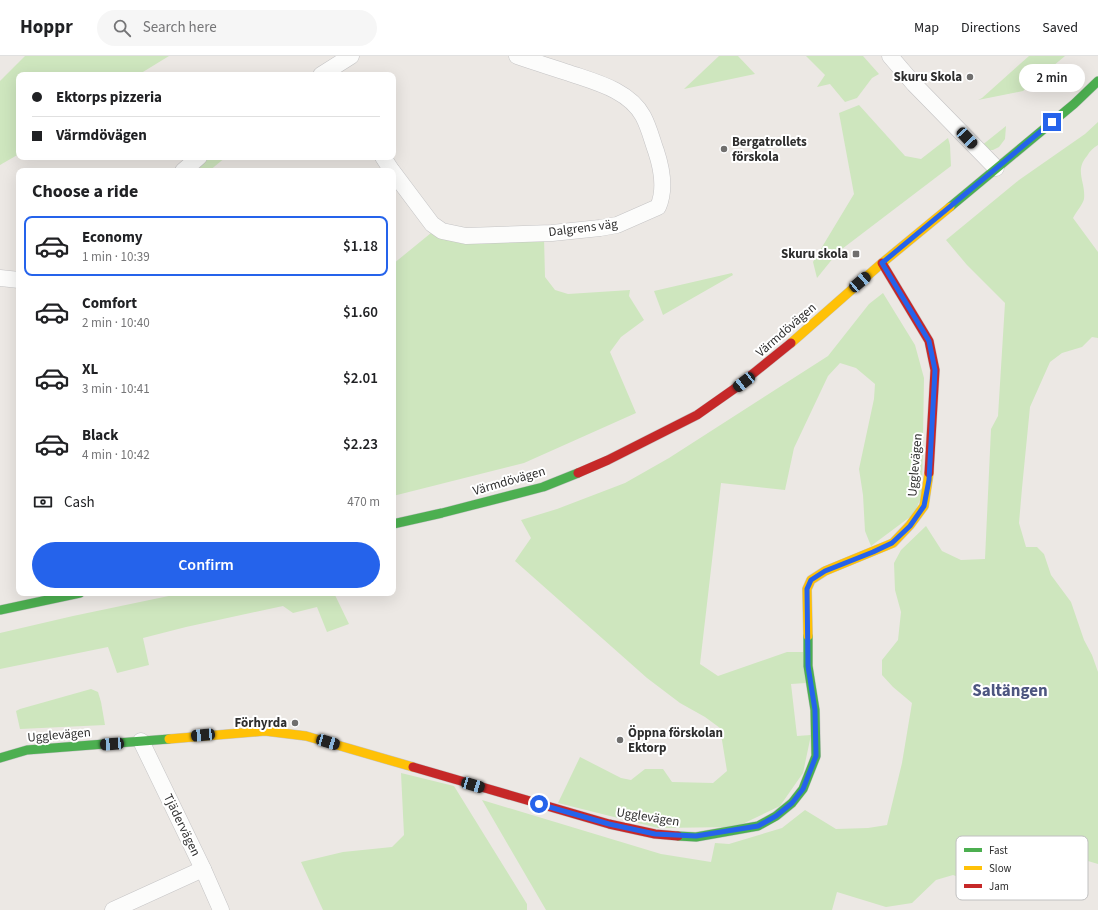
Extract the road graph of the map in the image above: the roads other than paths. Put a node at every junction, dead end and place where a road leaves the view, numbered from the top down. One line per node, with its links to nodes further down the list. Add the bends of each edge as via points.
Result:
1 (351, 56): 4 (street)
2 (517, 56): 9 (street, Dalgrens väg, via 604,85 619,92 637,108 643,116 661,170 664,189 658,207 617,225 600,228 466,236 442,231 432,224)
3 (890, 56): 8 (street)
4 (329, 72)
5 (1098, 81): 8 (street, Värmdövägen)
6 (196, 160): 7 (street)
7 (186, 168)
8 (996, 168): 10 (street, Värmdövägen)
9 (396, 175)
10 (882, 263): 13 (street, Värmdövägen, via 772,359 697,414 608,460 543,487); 16 (street, Ugglevägen, via 929,341 935,370 929,480 924,506 910,526 892,543 825,571 808,584 808,666 815,710 816,756 803,789 792,803 776,816 758,826 710,835 655,834 602,822 306,736 265,731)
11 (0, 278): 12 (street)
12 (16, 280)
13 (396, 523)
14 (66, 596): 15 (street)
15 (0, 610)
16 (141, 741): 17 (street, Ugglevägen, via 27,750); 18 (street, Tjädervägen)
17 (0, 758)
18 (203, 869): 19 (street); 20 (street, Tjädervägen)
19 (113, 910)
20 (221, 910)

